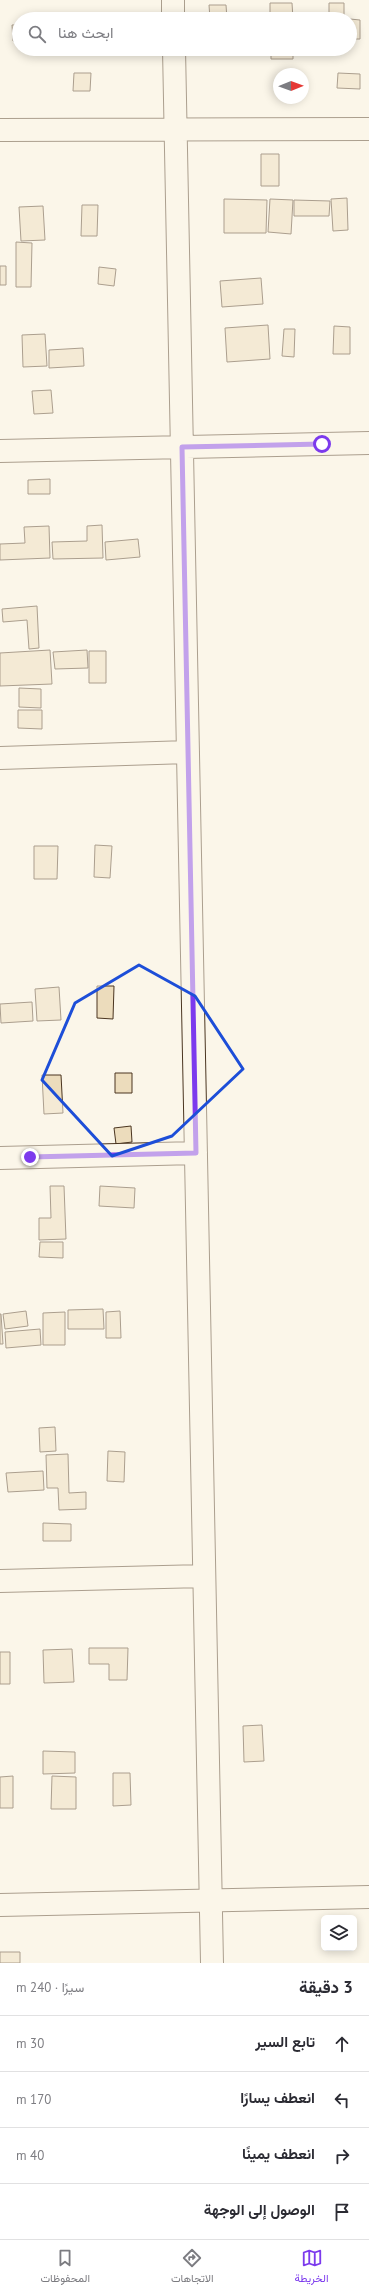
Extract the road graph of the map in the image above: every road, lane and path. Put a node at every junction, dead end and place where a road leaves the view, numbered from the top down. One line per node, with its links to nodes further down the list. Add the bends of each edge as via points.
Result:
1 (173, 0): 2 (street)
2 (173, 12)
3 (174, 56): 6 (street)
4 (369, 129): 6 (street)
5 (0, 130): 6 (street)
6 (176, 130): 8 (street)
7 (369, 443): 8 (street)
8 (182, 447): 9 (street); 10 (street)
9 (0, 451)
10 (188, 752): 11 (street); 12 (street)
11 (0, 758)
12 (196, 1153): 13 (street); 14 (street)
13 (0, 1158)
14 (204, 1576): 15 (street); 17 (street)
15 (0, 1581)
16 (369, 1897): 17 (street)
17 (211, 1900): 18 (street); 19 (street)
18 (0, 1904)
19 (212, 1963)

